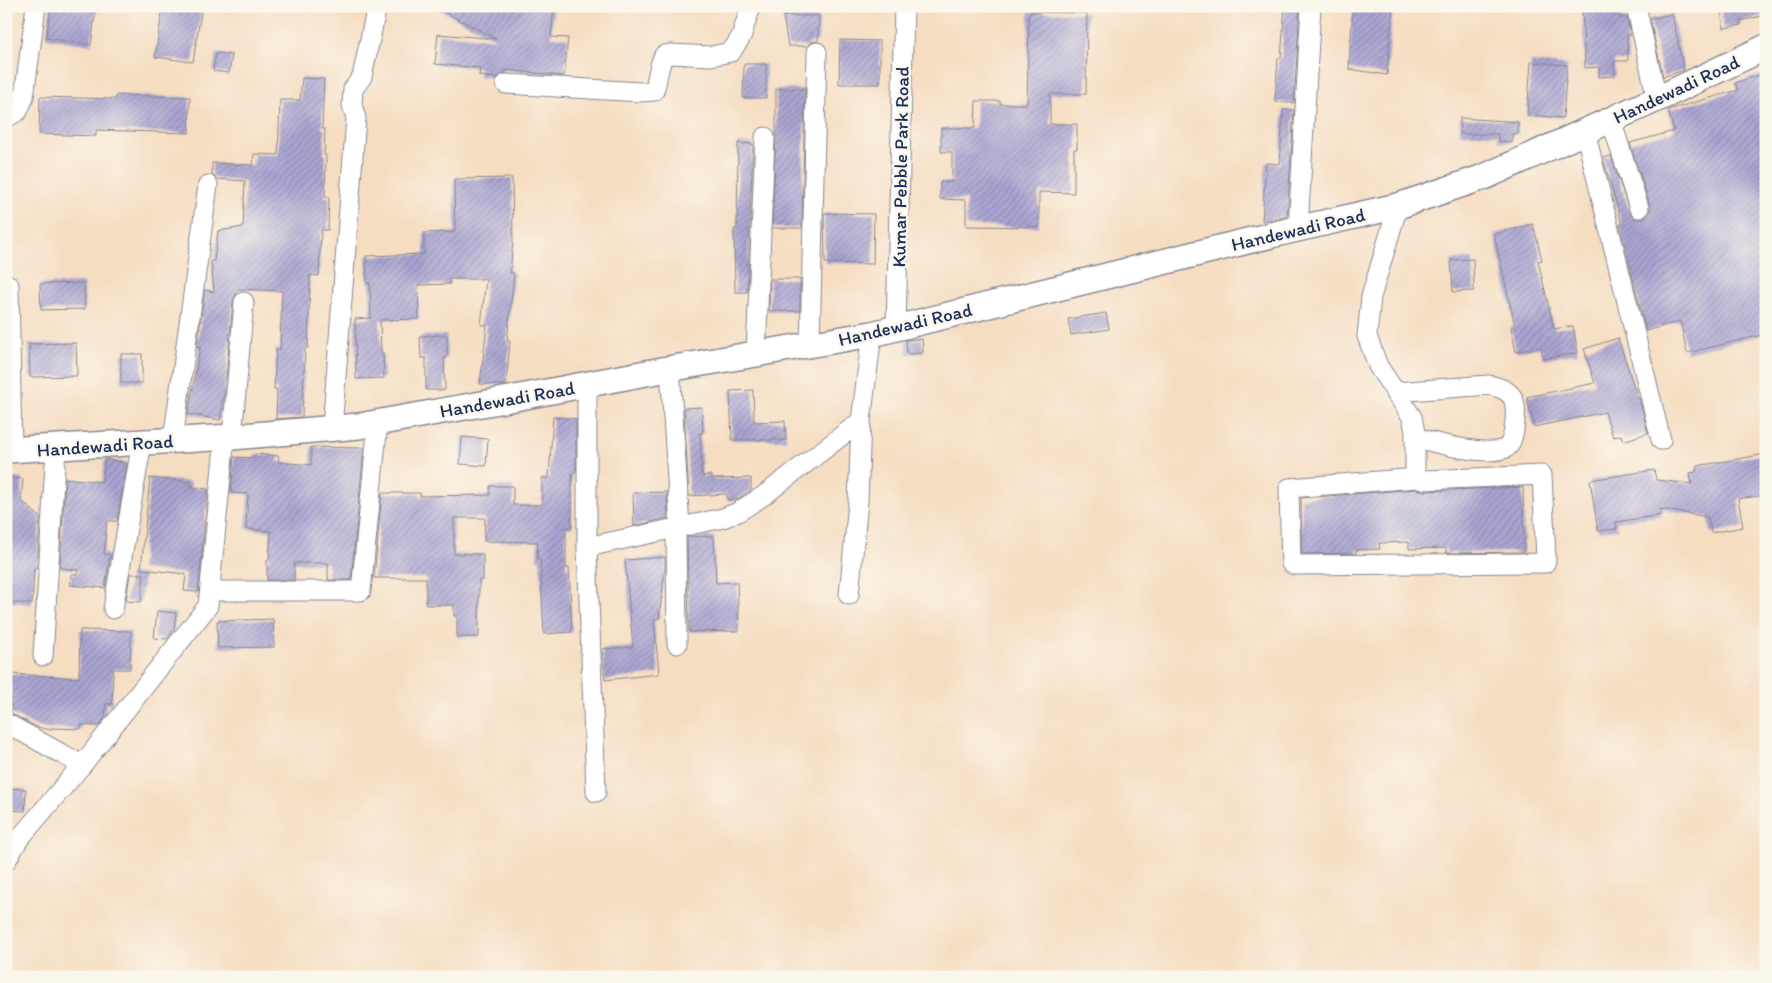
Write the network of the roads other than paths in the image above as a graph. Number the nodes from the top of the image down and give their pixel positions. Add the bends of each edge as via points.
1 (36, 6) edge
2 (377, 6) edge
3 (751, 6) edge
4 (904, 6) edge
5 (1311, 6) edge
6 (1636, 6) edge
7 (1766, 47) edge
8 (817, 52) dead end
9 (506, 84) dead end
10 (1657, 99) junction
11 (6, 118) edge
12 (1611, 120) junction
13 (1585, 131) junction
14 (765, 137) dead end
15 (208, 185) dead end
16 (1398, 206) junction
17 (1640, 208) dead end
18 (1298, 229) junction
19 (9, 285) dead end
20 (244, 302) dead end
21 (896, 328) junction
22 (872, 334) junction
23 (810, 345) junction
24 (756, 354) junction
25 (670, 368) junction
26 (587, 384) junction
27 (1395, 392) junction
28 (861, 421) junction
29 (378, 422) junction
30 (332, 429) junction
31 (229, 437) junction
32 (1415, 437) junction
33 (174, 440) junction
34 (1662, 440) dead end
35 (142, 442) junction
36 (56, 448) junction
37 (9, 450) edge
38 (1417, 478) junction
39 (678, 528) junction
40 (587, 547) junction
41 (210, 591) junction
42 (849, 595) dead end
43 (112, 608) dead end
44 (677, 644) dead end
45 (43, 656) dead end
46 (6, 723) edge
47 (82, 765) junction
48 (596, 792) dead end
49 (13, 840) edge
50 (6, 861) edge

1 - 11 street via 24,97 18,111
2 - 30 street via 362,77 353,89 352,105 356,118
3 - 9 street via 741,37 731,52 711,56 664,56 654,91
4 - 21 street, Kumar Pebble Park Road
5 - 18 street
6 - 10 street
7 - 10 main road, Handewadi Road
8 - 23 street
10 - 12 main road, Handewadi Road
12 - 13 main road, Handewadi Road
12 - 17 street
13 - 16 main road, Handewadi Road via 1484,177
13 - 34 street
14 - 24 street
15 - 33 street
16 - 18 main road, Handewadi Road
16 - 27 street via 1371,296 1367,336 1378,366
18 - 21 main road, Handewadi Road
19 - 37 street
20 - 31 street
21 - 22 main road, Handewadi Road
22 - 23 main road, Handewadi Road
22 - 28 street
23 - 24 main road, Handewadi Road
24 - 25 main road, Handewadi Road
25 - 26 main road, Handewadi Road
25 - 39 street
26 - 29 main road, Handewadi Road
26 - 40 street
27 - 32 street via 1412,417
27 - 32 street via 1489,385 1500,387 1514,401 1514,436 1511,445 1504,449 1492,451 1442,445
28 - 39 street via 738,512
28 - 42 street via 858,502
29 - 30 main road, Handewadi Road
29 - 41 street via 361,591
30 - 31 main road, Handewadi Road
31 - 33 main road, Handewadi Road
31 - 41 street
32 - 38 street
33 - 35 main road, Handewadi Road
35 - 36 main road, Handewadi Road
35 - 43 street
36 - 37 main road, Handewadi Road
36 - 45 street
38 - 38 street via 1289,488 1290,560 1294,565 1545,563 1542,475
39 - 40 street
39 - 44 street
40 - 48 street
41 - 47 street via 208,606
46 - 47 street
47 - 49 street
49 - 50 street

